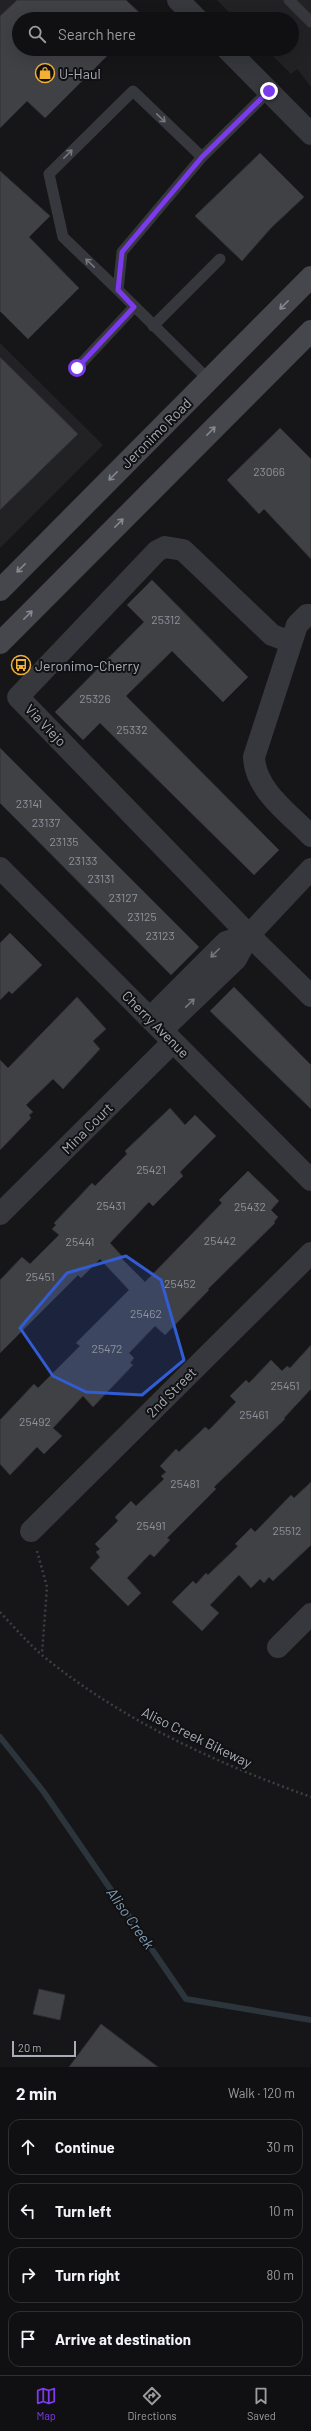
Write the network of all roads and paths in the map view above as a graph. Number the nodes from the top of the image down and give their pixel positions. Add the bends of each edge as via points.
1 (178, 0) edge
2 (289, 0) edge
3 (190, 12) edge
4 (311, 22) edge
5 (234, 56) edge
6 (269, 91) junction
7 (311, 134) edge
8 (202, 157) junction
9 (220, 258) dead end
10 (311, 277) edge
11 (118, 290) junction
12 (134, 307) junction
13 (153, 326) junction
14 (311, 331) edge
15 (77, 368) dead end
16 (209, 380) junction
17 (0, 590) edge
18 (311, 615) edge
19 (292, 642) junction
20 (0, 643) edge
21 (311, 836) edge
22 (0, 868) edge
23 (311, 869) edge
24 (249, 935) junction
25 (311, 996) edge
26 (162, 1030) junction
27 (311, 1180) edge
28 (0, 1214) edge
29 (311, 1253) edge
30 (31, 1531) joint
31 (0, 1612) edge
32 (311, 1614) edge
33 (278, 1647) dead end
34 (42, 1654) junction
35 (311, 1797) edge

1 - 3 street
2 - 4 lane
5 - 6 street
6 - 7 street
6 - 8 lane
8 - 11 lane via 122,252
11 -> 8 lane via 63,237 49,174 132,91
9 - 13 lane
10 -> 16 main road, Jeronimo Road
11 - 12 lane
12 - 13 lane
12 - 15 lane
13 - 16 lane
20 -> 14 main road
16 -> 17 main road, Jeronimo Road
18 - 19 street via 307,615 297,625
19 - 21 street via 254,757 254,767 262,785
19 - 24 street, Via Viejo via 272,635 183,550 165,547 156,550 18,697
22 - 26 street, Cherry Avenue
23 - 24 street
24 - 25 street, Via Viejo
24 - 26 street via 226,942
26 - 27 street, Cherry Avenue
26 - 28 street, Mina Court
29 - 30 street, 2nd Street
30 - 34 path via 47,1587
31 - 34 path, Aliso Creek Bikeway
32 - 33 street
34 - 35 path, Aliso Creek Bikeway via 79,1683 156,1732 239,1771

